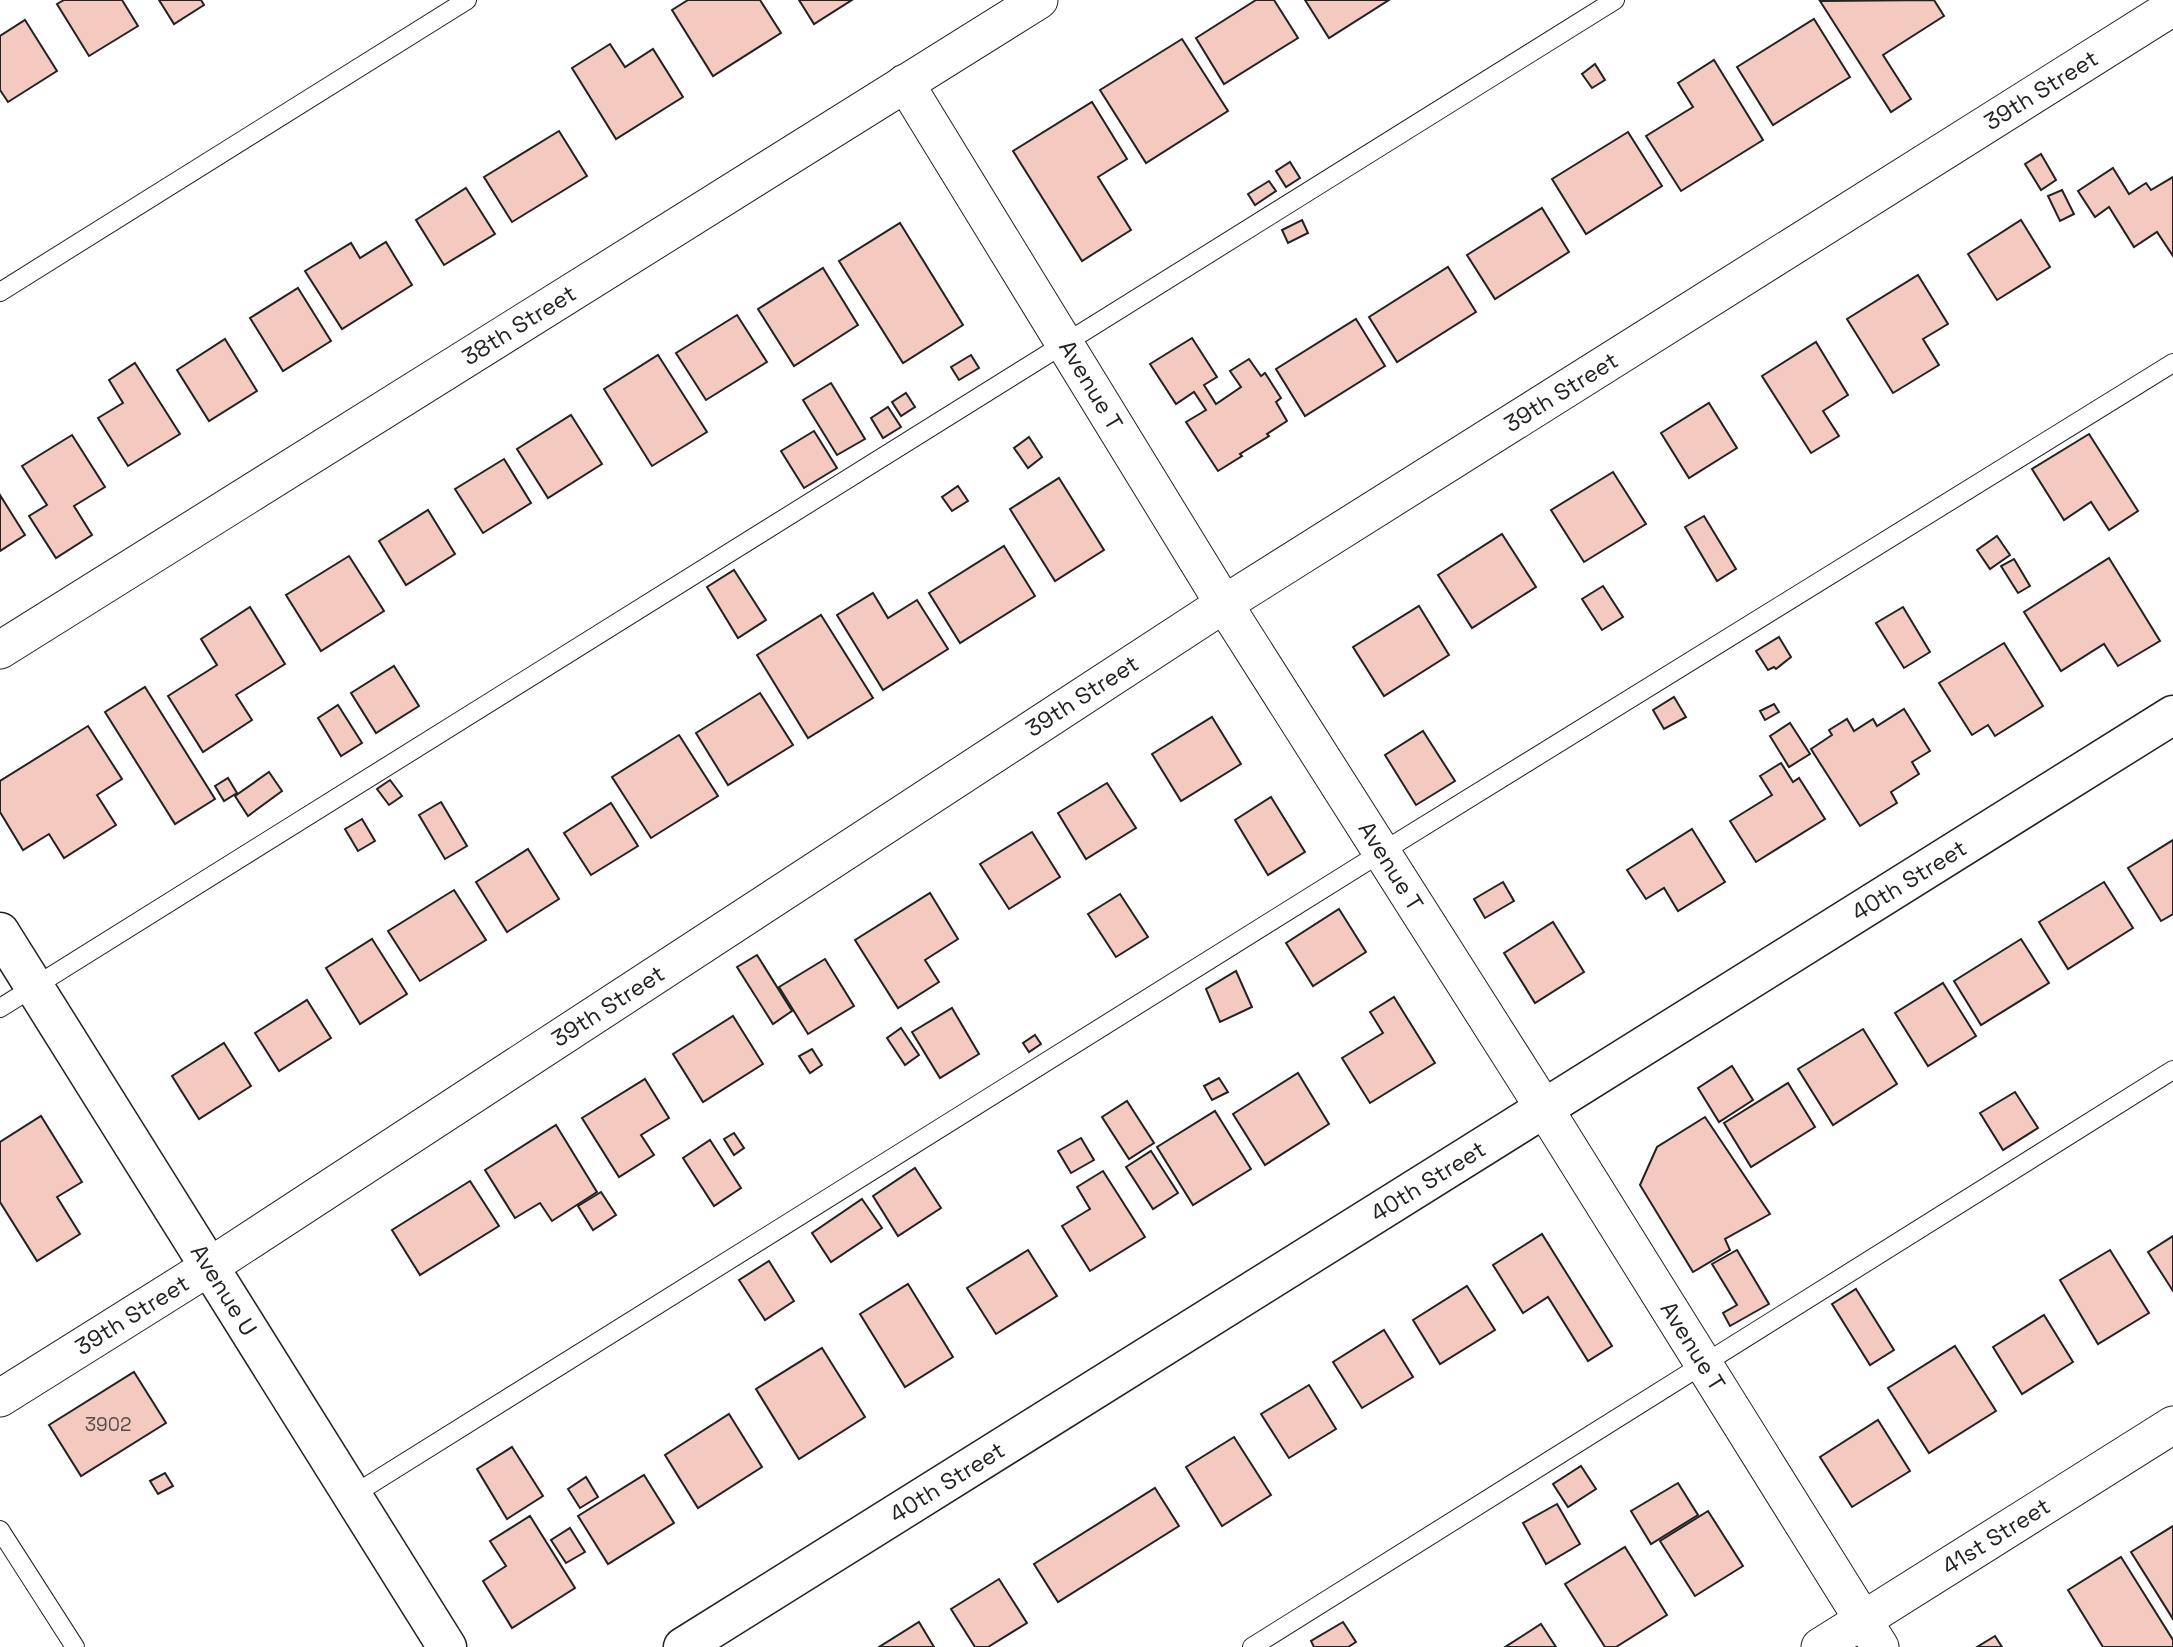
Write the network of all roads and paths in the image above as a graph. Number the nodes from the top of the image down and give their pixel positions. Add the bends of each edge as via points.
1 (467, 0) edge
2 (1039, 0) edge
3 (1615, 0) edge
4 (2173, 7) edge
5 (905, 83) junction
6 (0, 292) edge
7 (1065, 343) junction
8 (2173, 363) edge
9 (1224, 604) junction
10 (0, 650) edge
11 (2173, 715) edge
12 (1382, 852) junction
13 (0, 932) edge
14 (34, 987) junction
15 (0, 1008) edge
16 (2173, 1070) edge
17 (1544, 1108) junction
18 (209, 1267) junction
19 (1704, 1363) junction
20 (0, 1398) edge
21 (2173, 1425) edge
22 (353, 1495) junction
23 (0, 1531) edge
24 (1872, 1633) edge
25 (75, 1647) edge
26 (447, 1647) edge
27 (683, 1647) edge
28 (1252, 1647) edge
29 (1820, 1647) edge

1 - 6 lane
2 - 5 street, 38th Street
3 - 7 lane
4 - 9 street, 39th Street
5 - 7 street, Avenue T
5 - 10 street, 38th Street
7 - 9 street, Avenue T
7 - 14 lane
8 - 12 lane
9 - 12 street, Avenue T
9 - 18 street, 39th Street
11 - 17 street, 40th Street
12 - 17 street, Avenue T
12 - 22 lane
13 - 14 street, Avenue U
14 - 15 lane
14 - 18 street, Avenue U
16 - 19 lane
17 - 19 street, Avenue T
17 - 27 street, 40th Street
18 - 20 street, 39th Street
18 - 22 street, Avenue U
19 - 24 street, Avenue T
19 - 28 lane
21 - 24 street, 41st Street
22 - 26 street, Avenue U
23 - 25 lane
24 - 29 street, 41st Street

